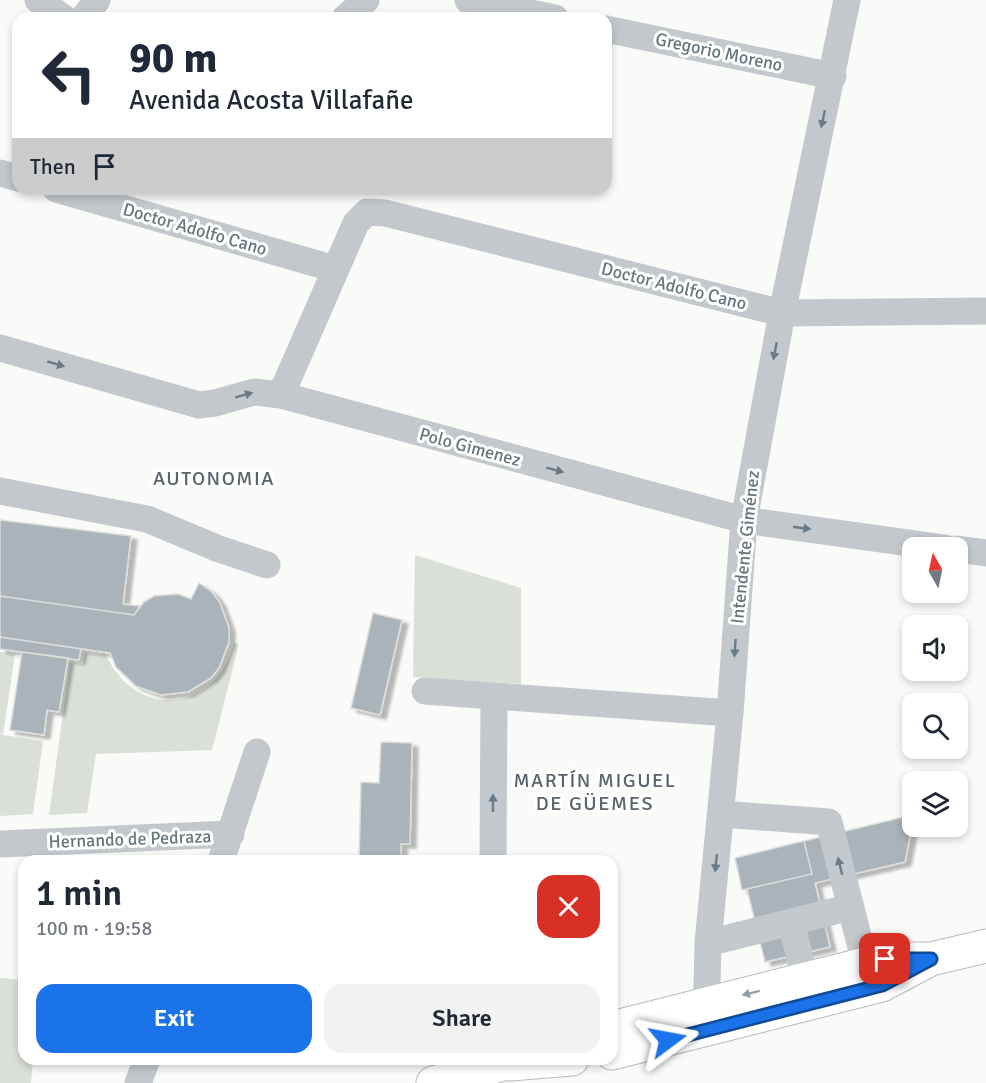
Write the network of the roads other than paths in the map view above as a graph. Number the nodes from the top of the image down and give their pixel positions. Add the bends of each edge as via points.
1 (38, 0) edge
2 (366, 0) edge
3 (468, 0) edge
4 (847, 0) edge
5 (55, 12) edge
6 (352, 12) edge
7 (526, 12) edge
8 (612, 30) edge
9 (832, 76) junction
10 (77, 195) edge
11 (335, 269) junction
12 (986, 311) edge
13 (782, 313) junction
14 (0, 348) edge
15 (281, 395) junction
16 (0, 491) edge
17 (744, 520) junction
18 (902, 542) edge
19 (968, 551) edge
20 (986, 553) edge
21 (267, 565) dead end
22 (425, 691) dead end
23 (494, 696) junction
24 (730, 713) junction
25 (257, 752) dead end
26 (721, 814) junction
27 (231, 834) junction
28 (0, 844) edge
29 (223, 855) edge
30 (493, 855) edge
31 (851, 907) junction
32 (791, 922) junction
33 (708, 943) junction
34 (986, 946) edge
35 (931, 959) junction
36 (865, 963) junction
37 (799, 994) junction
38 (706, 1017) junction
39 (618, 1027) edge
40 (618, 1051) edge
41 (145, 1065) edge
42 (516, 1066) edge
43 (138, 1083) edge
44 (433, 1083) edge

1 - 5 street
2 - 6 street
3 - 7 street
4 - 9 street, Intendente Giménez
8 - 9 street, Gregorio Moreno
9 -> 13 street, Intendente Giménez
10 - 11 street, Doctor Adolfo Cano
11 - 13 street, Doctor Adolfo Cano via 356,223 367,212 385,213
11 - 15 street
12 - 13 street, Doctor Adolfo Cano
13 -> 17 street, Intendente Giménez
14 -> 15 street, Polo Gimenez via 199,405 254,392
15 -> 17 street, Polo Gimenez
16 - 21 street via 147,519
17 -> 18 street, Polo Gimenez
17 -> 24 street, Intendente Giménez
19 - 20 street
22 - 23 street
23 - 24 street
30 -> 23 street
24 - 26 street, Intendente Giménez
25 - 27 street
31 -> 26 street via 829,822
26 -> 33 street, Intendente Giménez
27 - 28 street, Hernando de Pedraza
27 - 29 street, Hernando de Pedraza
31 - 32 street
31 - 36 street
32 - 33 street
32 - 37 street
33 - 38 street, Intendente Giménez
34 - 35 main road
35 - 36 main road
35 - 37 main road via 882,985
36 - 37 main road
37 - 38 main road
38 - 39 main road
38 - 40 main road
41 - 43 street
42 - 44 main road

